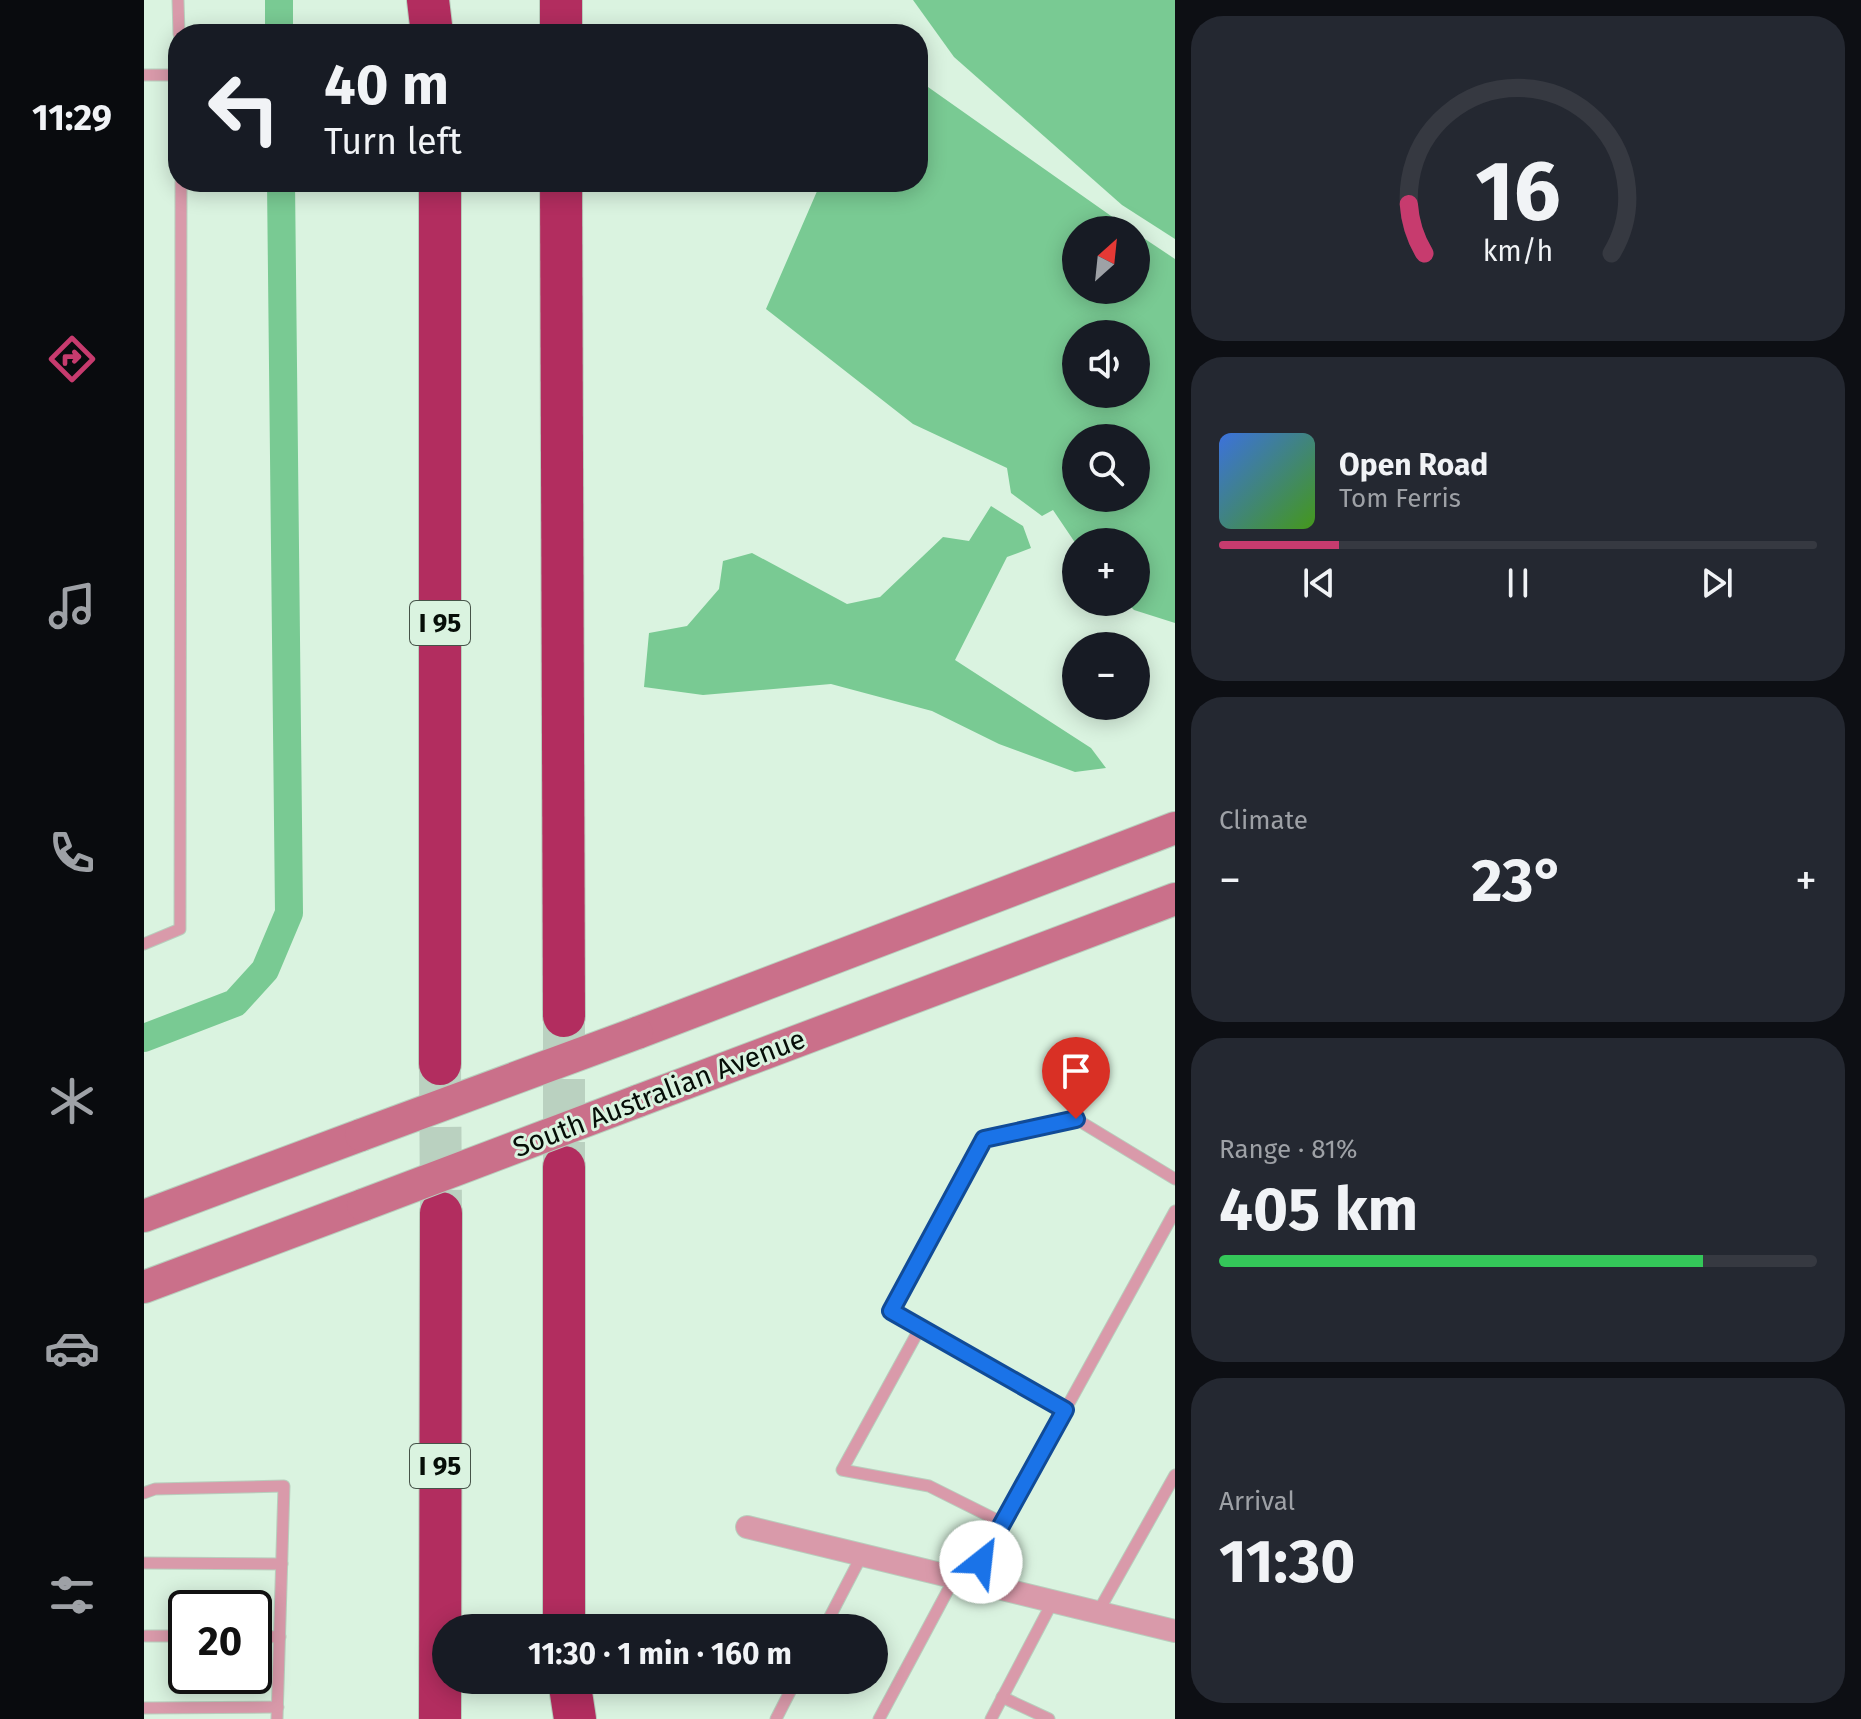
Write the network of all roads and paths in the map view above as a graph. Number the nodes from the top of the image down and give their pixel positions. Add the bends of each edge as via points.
1 (178, 0) edge
2 (428, 0) edge
3 (440, 0) edge
4 (561, 0) edge
5 (179, 24) edge
6 (431, 24) edge
7 (440, 24) edge
8 (561, 24) edge
9 (144, 75) edge
10 (168, 75) edge
11 (181, 192) edge
12 (440, 192) edge
13 (561, 192) edge
14 (1175, 828) edge
15 (1175, 899) edge
16 (144, 944) edge
17 (564, 1016) tunnel mouth
18 (440, 1064) tunnel mouth
19 (564, 1167) tunnel mouth
20 (1175, 1179) edge
21 (1175, 1211) edge
22 (441, 1213) tunnel mouth
23 (144, 1216) edge
24 (144, 1287) edge
25 (920, 1328) junction
26 (1065, 1410) junction
27 (1175, 1475) edge
28 (144, 1493) edge
29 (1003, 1523) junction
30 (747, 1527) dead end
31 (862, 1555) junction
32 (144, 1563) edge
33 (282, 1564) junction
34 (963, 1579) junction
35 (1053, 1601) junction
36 (1098, 1612) junction
37 (564, 1614) edge
38 (831, 1614) edge
39 (1175, 1631) edge
40 (146, 1636) edge
41 (168, 1636) edge
42 (272, 1637) edge
43 (280, 1637) junction
44 (565, 1694) edge
45 (569, 1694) edge
46 (789, 1694) edge
47 (1002, 1697) junction
48 (145, 1708) edge
49 (277, 1713) edge
50 (440, 1719) edge
51 (564, 1719) edge
52 (575, 1719) edge
53 (776, 1719) edge
54 (879, 1719) edge
55 (991, 1719) edge
56 (1049, 1719) edge

1 - 5 lane
2 - 6 highway
3 - 7 highway
4 - 8 highway
9 - 10 lane
11 - 16 lane via 180,929
12 - 18 highway, I 95
13 - 17 highway
14 - 23 main road, bridge
15 - 24 main road, South Australian Avenue, bridge
19 - 37 highway
20 - 25 lane via 1076,1119 984,1139 891,1311
21 - 26 lane
22 - 50 highway, I 95
25 - 26 lane
25 - 29 lane via 842,1470 929,1486
26 - 29 lane
27 - 36 lane
28 - 33 lane via 284,1486
29 - 34 lane
30 - 31 street
31 - 34 street
31 - 38 lane
32 - 33 lane
33 - 43 lane
34 - 35 street
34 - 54 lane
35 - 36 street
35 - 47 lane
36 - 39 street
40 - 41 lane
42 - 43 lane
43 - 49 lane
44 - 51 highway
45 - 52 highway
46 - 53 lane
47 - 55 lane
47 - 56 lane
48 - 49 lane

